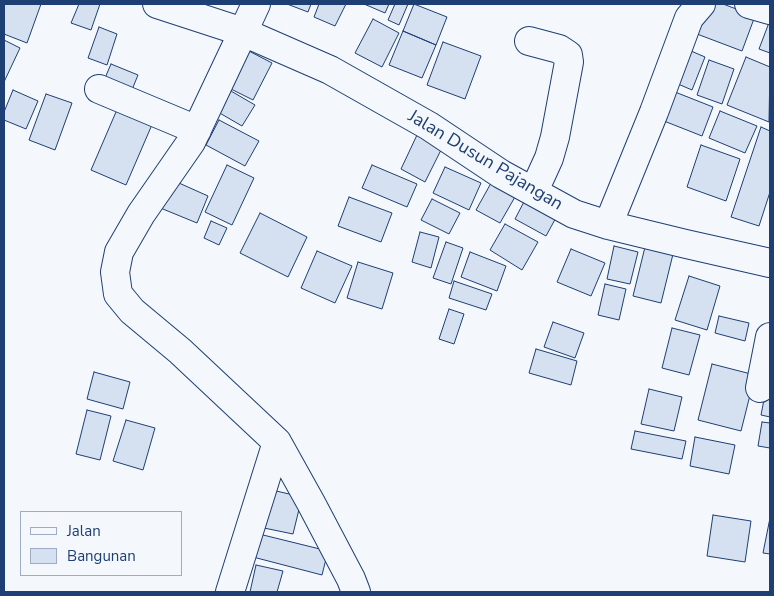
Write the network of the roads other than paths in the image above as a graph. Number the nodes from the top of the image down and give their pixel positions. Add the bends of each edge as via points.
1 (157, 4) edge
2 (256, 4) edge
3 (702, 4) edge
4 (749, 4) edge
5 (770, 10) edge
6 (243, 32) junction
7 (529, 42) dead end
8 (99, 89) dead end
9 (197, 130) junction
10 (534, 191) junction
11 (608, 225) junction
12 (770, 263) edge
13 (770, 337) edge
14 (760, 388) dead end
15 (277, 442) junction
16 (230, 592) edge
17 (356, 592) edge

1 - 6 street, Jalan Dusun Pajangan
2 - 6 street
3 - 11 street via 689,18
4 - 5 street
6 - 9 street
6 - 10 street, Jalan Dusun Pajangan via 330,70 429,126 500,174
7 - 10 street via 559,49 568,55 570,62 555,137
8 - 9 street
9 - 15 street via 119,252 115,272 118,294 132,311
10 - 11 street, Jalan Dusun Pajangan via 574,214
11 - 12 street, Jalan Dusun Pajangan
13 - 14 street
15 - 16 street
15 - 17 street

